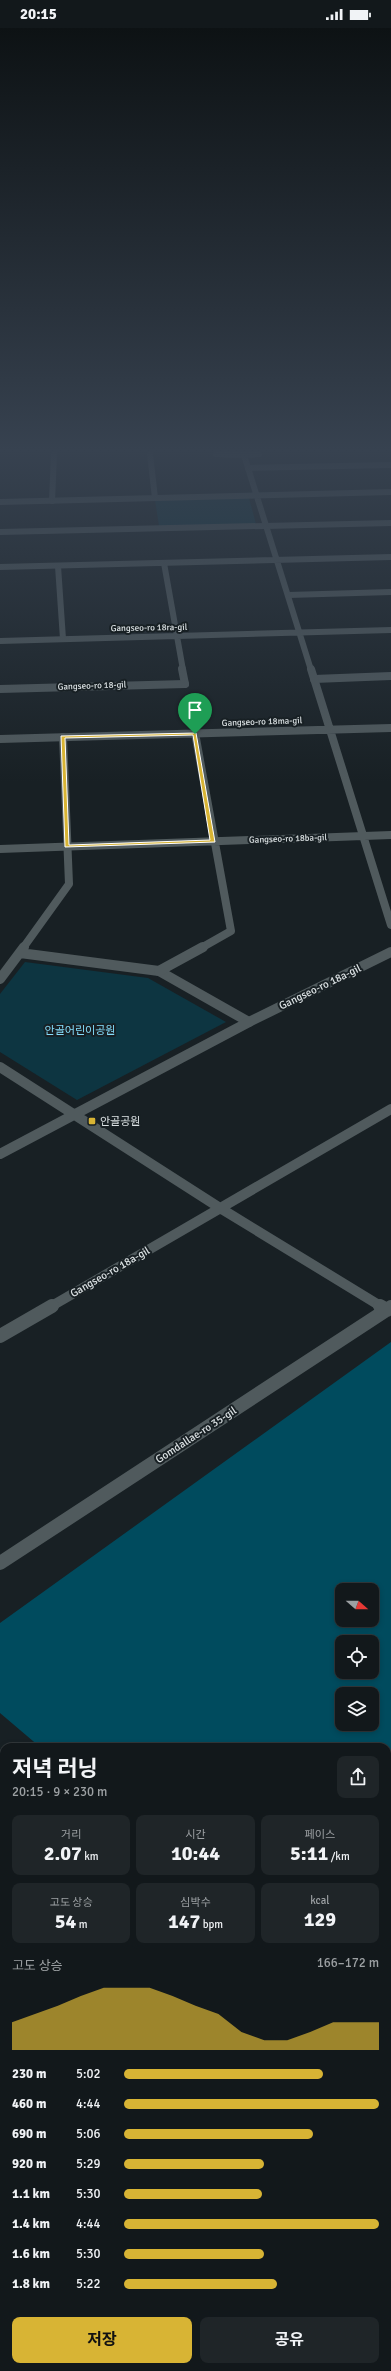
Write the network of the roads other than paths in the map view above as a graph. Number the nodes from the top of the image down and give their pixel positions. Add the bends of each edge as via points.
1 (152, 563) edge
2 (164, 563) edge
3 (278, 563) edge
4 (58, 566) junction
5 (0, 567) edge
6 (391, 592) edge
7 (288, 595) junction
8 (391, 630) edge
9 (299, 633) junction
10 (177, 636) junction
11 (63, 639) junction
12 (0, 641) edge
13 (391, 676) edge
14 (314, 679) junction
15 (0, 689) edge
16 (391, 728) edge
17 (330, 730) junction
18 (195, 734) junction
19 (63, 737) junction
20 (0, 739) edge
21 (391, 835) edge
22 (363, 836) junction
23 (213, 841) junction
24 (66, 846) junction
25 (0, 849) edge
26 (391, 925) edge
27 (391, 952) edge
28 (20, 953) junction
29 (159, 971) junction
30 (0, 979) edge
31 (249, 1022) junction
32 (0, 1067) edge
33 (391, 1109) edge
34 (74, 1115) junction
35 (0, 1154) edge
36 (220, 1208) junction
37 (389, 1309) edge
38 (0, 1336) edge
39 (0, 1563) edge

1 - 4 street
2 - 10 street
3 - 7 street
4 - 5 street
4 - 11 street
6 - 7 street
7 - 9 street
8 - 9 street, Gangseo-ro 18ra-gil
9 - 10 street, Gangseo-ro 18ra-gil
9 - 14 street
10 - 11 street, Gangseo-ro 18ra-gil
10 - 15 street, Gangseo-ro 18-gil via 185,684
11 - 12 street, Gangseo-ro 18ra-gil
13 - 14 street
14 - 17 street
16 - 17 street, Gangseo-ro 18ma-gil
17 - 18 street, Gangseo-ro 18ma-gil
17 - 22 street
18 - 19 street, Gangseo-ro 18ma-gil
18 - 23 street
19 - 20 street, Gangseo-ro 18ma-gil
19 - 24 street
21 - 22 street, Gangseo-ro 18ba-gil
22 - 23 street, Gangseo-ro 18ba-gil
22 - 26 street
23 - 24 street, Gangseo-ro 18ba-gil
23 - 29 street via 231,931
24 - 25 street, Gangseo-ro 18ba-gil
24 - 28 street via 69,884
27 - 31 street, Gangseo-ro 18a-gil
28 - 29 street
28 - 30 street
29 - 31 street
31 - 34 street, Gangseo-ro 18a-gil
32 - 34 street
33 - 36 street, Gangseo-ro 18a-gil
34 - 35 street
34 - 36 street
36 - 37 street
36 - 38 street, Gangseo-ro 18a-gil
37 - 39 street, Gomdallae-ro 35-gil

